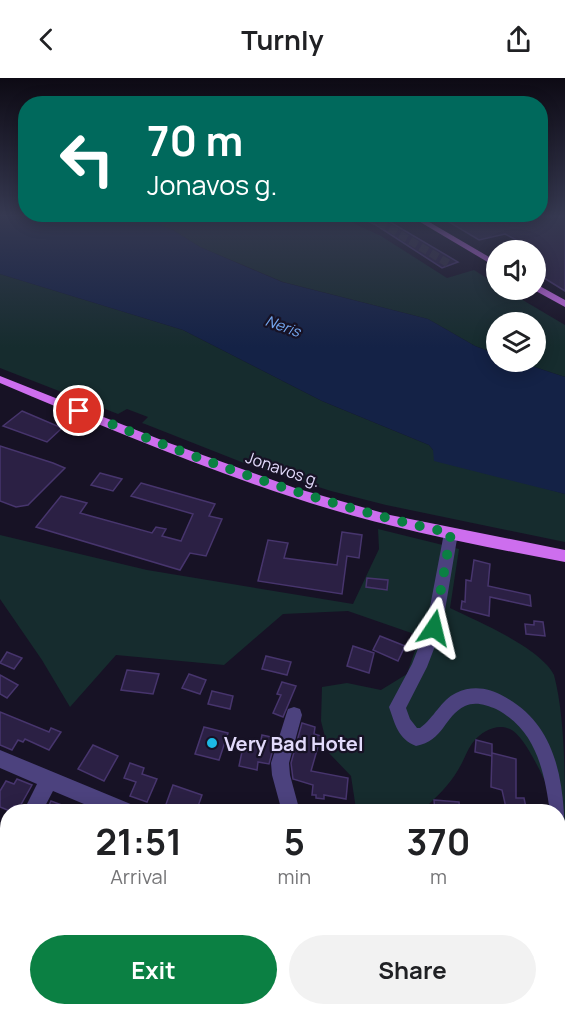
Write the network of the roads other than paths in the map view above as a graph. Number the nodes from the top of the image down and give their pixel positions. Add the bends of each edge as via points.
1 (546, 293) edge
2 (565, 304) edge
3 (0, 379) edge
4 (451, 533) junction
5 (565, 556) edge
6 (294, 715) dead end
7 (0, 759) edge
8 (49, 780) junction
9 (36, 804) edge
10 (107, 804) edge
11 (291, 804) edge
12 (557, 804) edge

1 - 2 main road
3 - 4 main road, Jonavos g. via 269,484 334,505
4 - 5 main road, Jonavos g.
4 - 12 street via 434,628 398,707 405,728 411,735 426,734 455,702 468,696 481,695 501,702 537,732 551,764
6 - 11 street via 280,772
7 - 8 street
8 - 9 street
8 - 10 street

